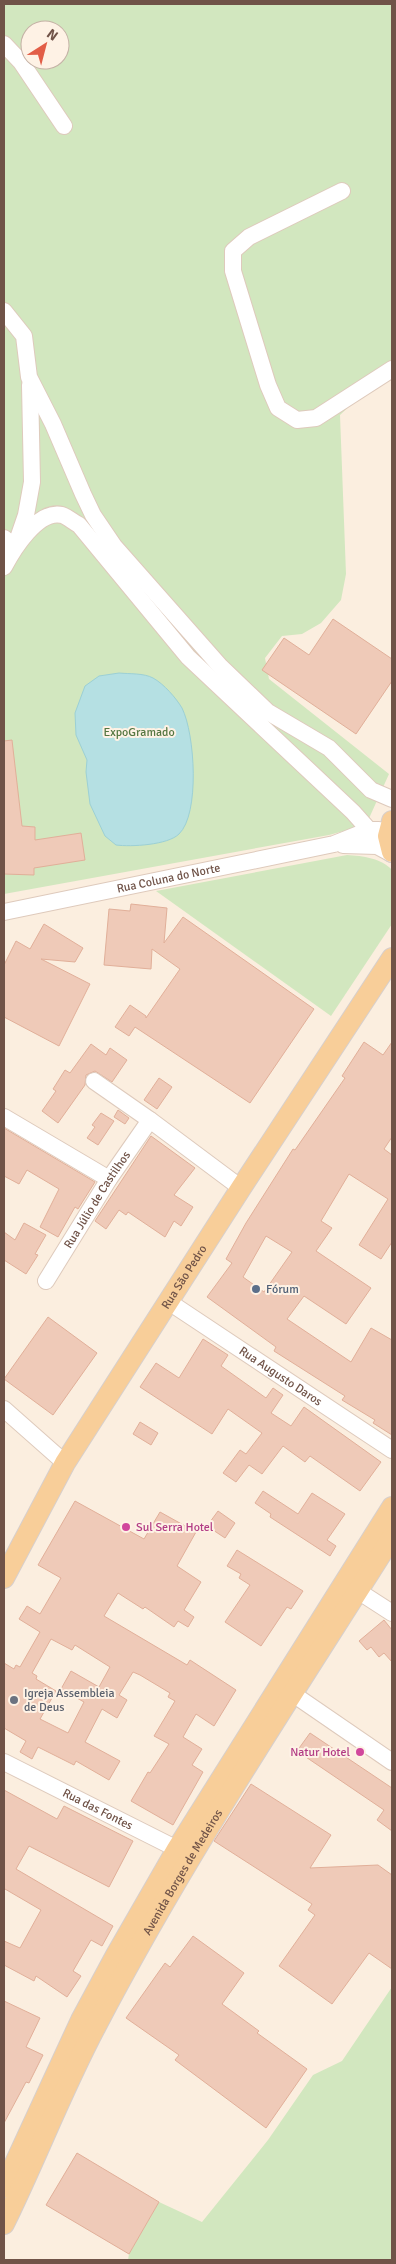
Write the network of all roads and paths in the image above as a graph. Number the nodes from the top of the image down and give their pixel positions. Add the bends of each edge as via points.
1 (4, 44) edge
2 (64, 126) dead end
3 (342, 191) dead end
4 (4, 311) edge
5 (388, 374) edge
6 (29, 378) junction
7 (9, 543) edge
8 (4, 567) edge
9 (167, 607) junction
10 (153, 617) junction
11 (392, 799) edge
12 (368, 830) junction
13 (391, 838) edge
14 (334, 844) junction
15 (4, 912) edge
16 (392, 951) edge
17 (392, 958) edge
18 (375, 982) junction
19 (94, 1081) dead end
20 (4, 1116) edge
21 (150, 1120) junction
22 (108, 1179) junction
23 (241, 1188) junction
24 (46, 1281) dead end
25 (170, 1302) junction
26 (4, 1410) edge
27 (392, 1450) edge
28 (65, 1463) junction
29 (392, 1507) edge
30 (392, 1537) edge
31 (4, 1578) edge
32 (358, 1591) junction
33 (392, 1613) edge
34 (312, 1648) junction
35 (285, 1698) junction
36 (4, 1762) edge
37 (392, 1762) edge
38 (185, 1853) junction
39 (88, 2024) junction
40 (4, 2187) edge
41 (4, 2224) edge

1 - 2 street via 21,62
3 - 5 street via 248,237 233,251 233,271 278,408 297,420 316,418
4 - 6 street via 24,336
6 - 7 street via 32,482 26,515
6 - 9 street via 93,515 114,546
7 - 8 street
7 - 10 street via 48,516 60,515 70,519 79,525
9 - 10 street
9 - 11 street via 220,666 268,712 329,748 371,790
10 - 12 street via 221,689 353,812
12 - 13 street
12 - 14 street, Rua Coluna do Norte
13 - 14 street, Rua Coluna do Norte via 377,846
14 - 15 street, Rua Coluna do Norte
16 - 18 main road, Rua São Pedro
17 - 18 main road, Rua São Pedro
18 - 23 main road, Rua São Pedro
19 - 21 street
20 - 22 street
21 - 22 street, Rua Júlio de Castilhos
21 - 23 street
22 - 24 street, Rua Júlio de Castilhos
23 - 25 main road, Rua São Pedro
25 - 27 street, Rua Augusto Daros
25 - 28 main road, Rua São Pedro
26 - 28 street
28 - 31 main road, Rua São Pedro
29 - 34 main road, Avenida Borges de Medeiros
30 - 32 main road, Avenida Borges de Medeiros
32 - 33 street
32 - 34 main road, Avenida Borges de Medeiros
34 - 35 main road, Avenida Borges de Medeiros
35 - 37 street
35 - 38 main road, Avenida Borges de Medeiros
36 - 38 street, Rua das Fontes
38 - 39 main road, Avenida Borges de Medeiros
39 - 40 main road, Avenida Borges de Medeiros
39 - 41 main road, Avenida Borges de Medeiros

